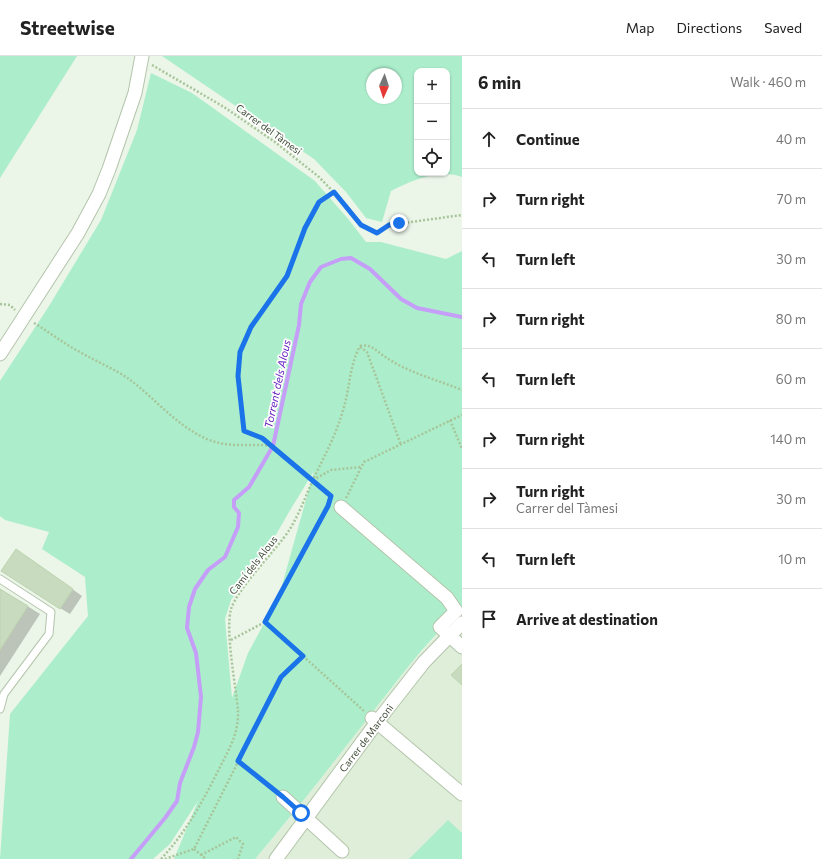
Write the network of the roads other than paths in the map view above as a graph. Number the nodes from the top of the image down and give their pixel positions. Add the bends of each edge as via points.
1 (147, 60) edge
2 (0, 354) edge
3 (341, 507) road end
4 (0, 578) edge
5 (462, 623) edge
6 (449, 635) junction
7 (462, 647) edge
8 (2, 695) edge
9 (0, 709) edge
10 (374, 720) junction
11 (462, 794) edge
12 (283, 797) road end
13 (306, 818) junction
14 (342, 851) dead end
15 (276, 859) edge

1 - 2 street via 99,194 78,234
3 - 6 street via 447,598 456,611 440,627
4 - 8 lane via 51,612 49,634
5 - 6 street, Carrer de Marconi
6 - 7 street
6 - 10 street, Carrer de Marconi
8 - 9 lane
10 - 11 street
10 - 13 street, Carrer de Marconi
12 - 13 street
13 - 14 street
13 - 15 street, Carrer de Marconi

